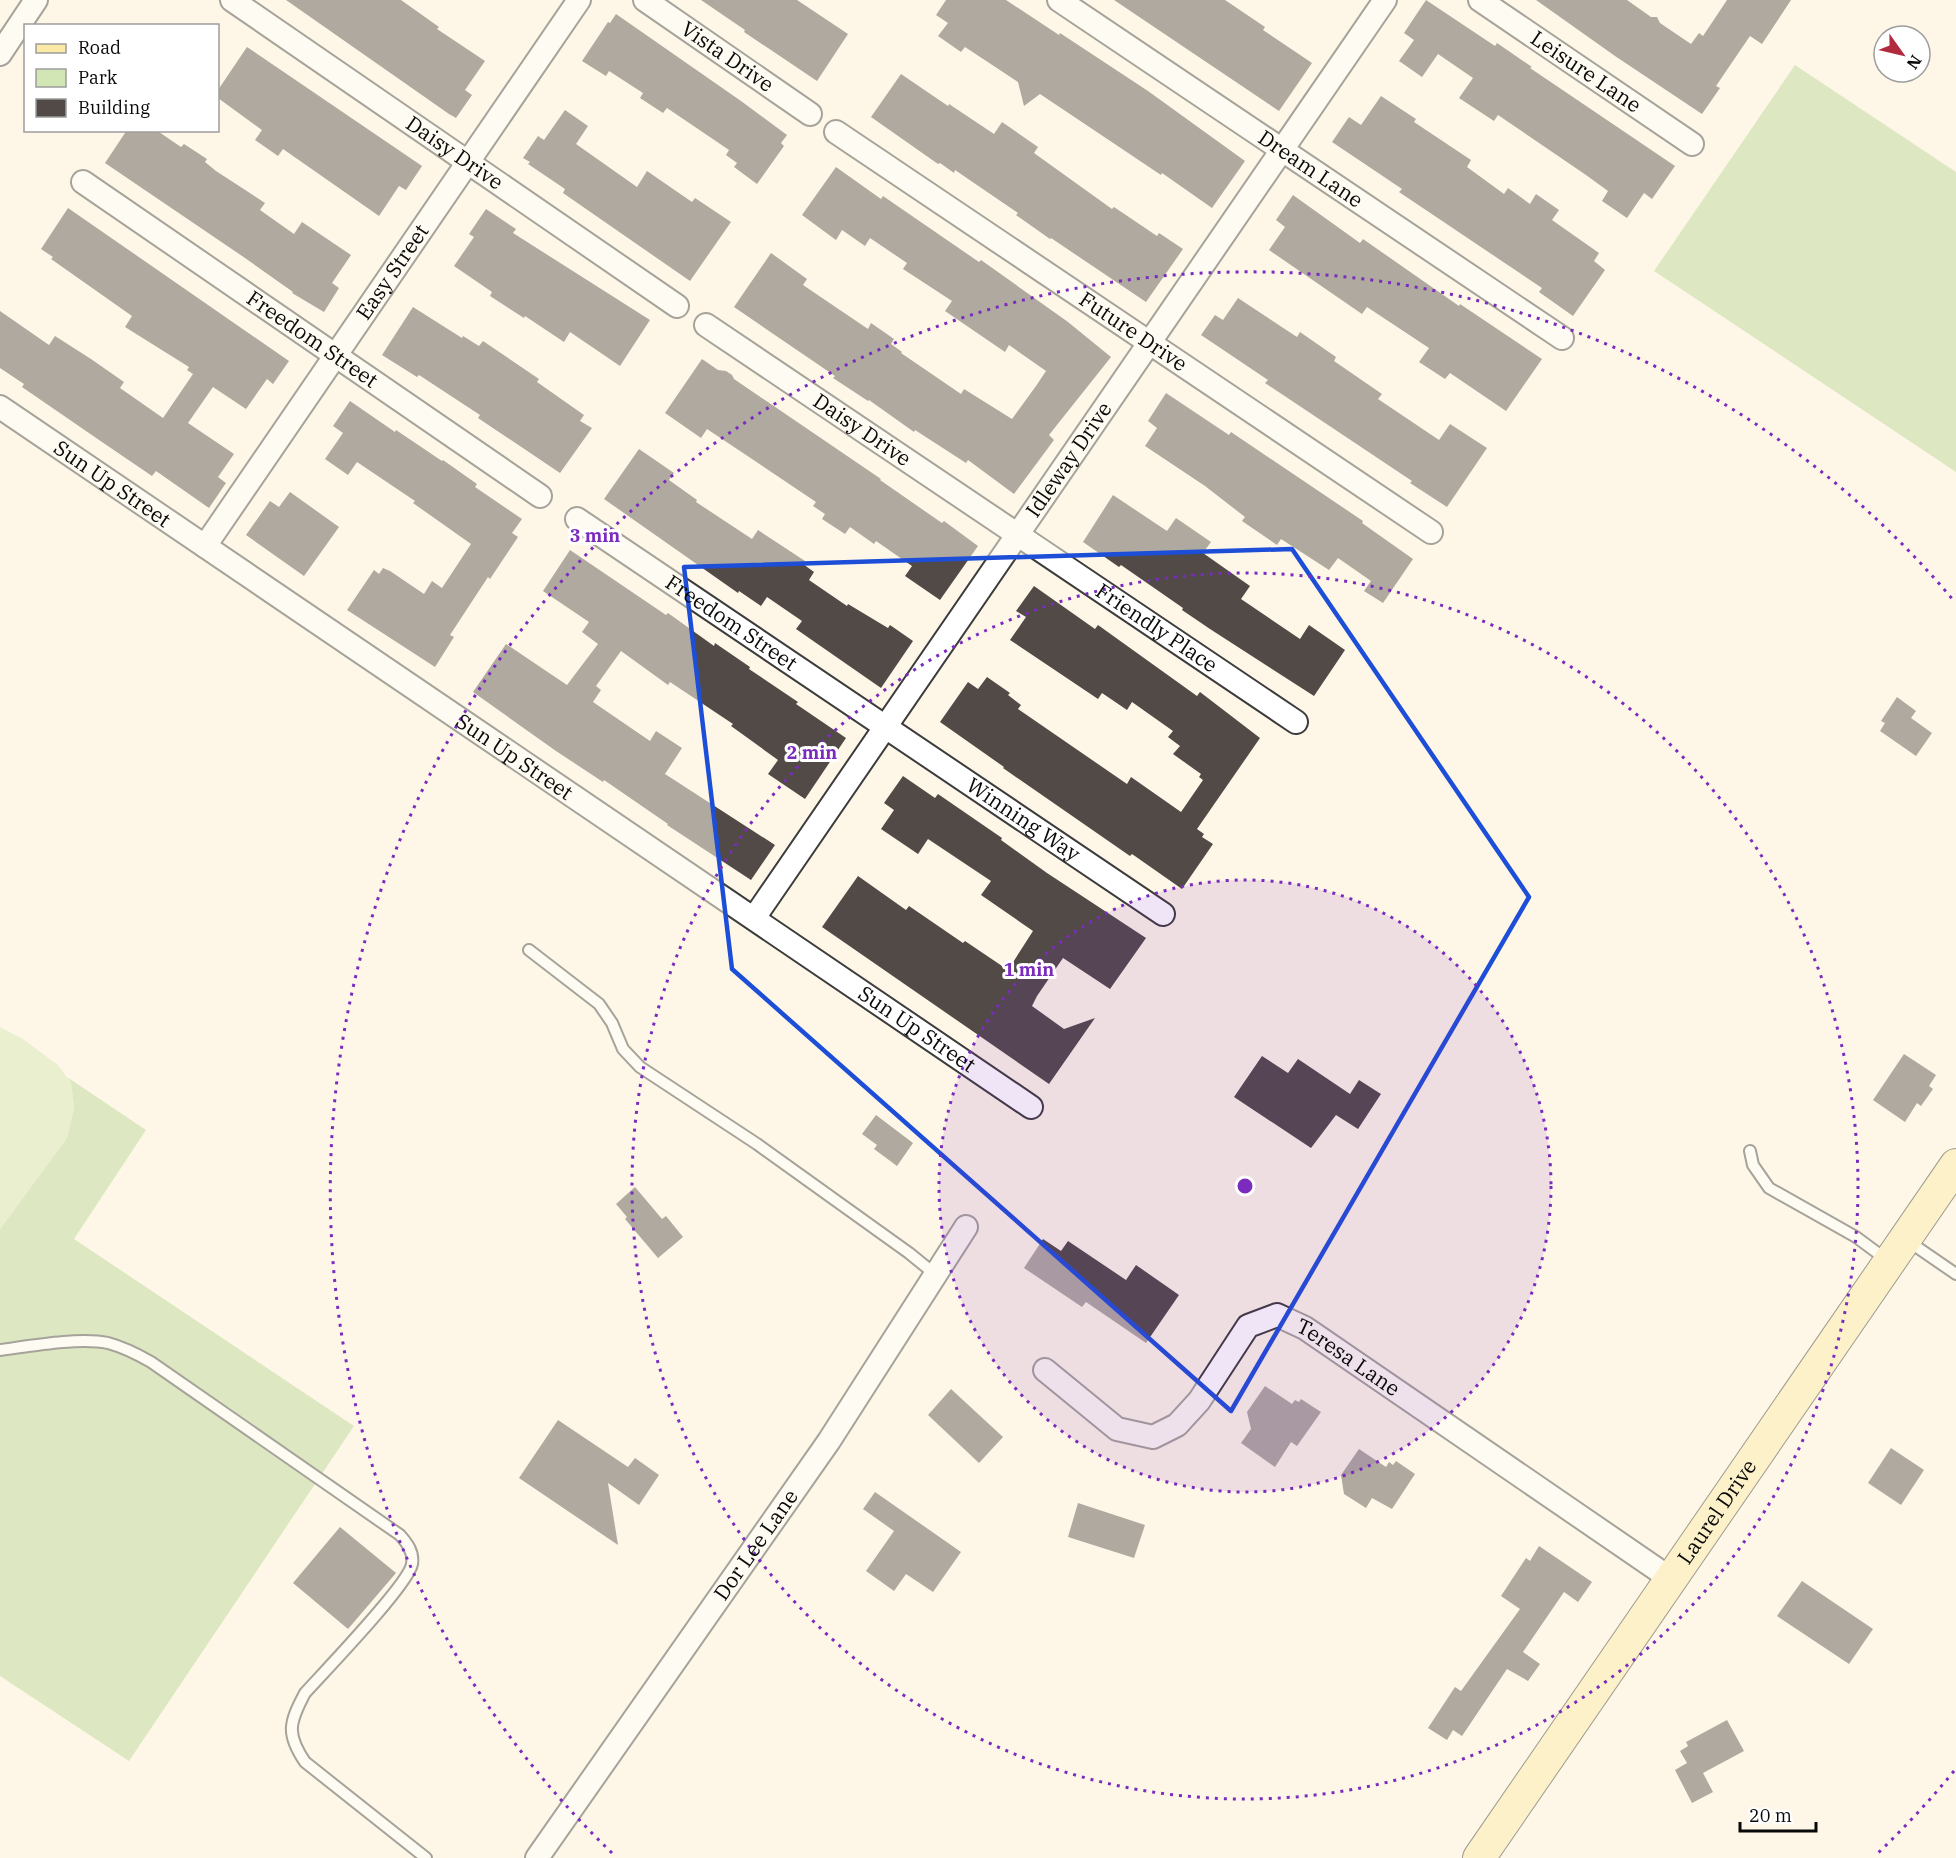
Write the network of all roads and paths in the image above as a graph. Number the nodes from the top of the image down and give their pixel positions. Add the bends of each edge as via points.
1 (36, 0) edge
2 (232, 0) edge
3 (579, 0) edge
4 (645, 0) edge
5 (1059, 0) edge
6 (1385, 0) edge
7 (1480, 0) edge
8 (0, 54) edge
9 (810, 114) dead end
10 (836, 132) dead end
11 (1692, 144) dead end
12 (1282, 150) junction
13 (468, 162) junction
14 (83, 183) dead end
15 (676, 306) dead end
16 (706, 325) dead end
17 (1562, 338) dead end
18 (1149, 342) junction
19 (335, 356) junction
20 (0, 407) edge
21 (540, 496) dead end
22 (577, 519) dead end
23 (1431, 532) dead end
24 (1017, 535) junction
25 (205, 546) junction
26 (1296, 722) dead end
27 (885, 727) junction
28 (1163, 914) dead end
29 (754, 918) junction
30 (528, 950) dead end
31 (1031, 1107) dead end
32 (1750, 1151) dead end
33 (1956, 1166) edge
34 (966, 1227) dead end
35 (1898, 1250) junction
36 (936, 1275) junction
37 (1956, 1275) edge
38 (0, 1350) edge
39 (1045, 1370) dead end
40 (1671, 1579) junction
41 (426, 1858) edge
42 (537, 1858) edge
43 (1479, 1858) edge

1 - 8 street
2 - 13 street, Daisy Drive
3 - 13 street, Easy Street
4 - 9 street, Vista Drive
5 - 12 street, Dream Lane
6 - 12 street, Idleway Drive
7 - 11 street, Leisure Lane
10 - 18 street, Future Drive
12 - 17 street, Dream Lane
12 - 18 street, Idleway Drive
13 - 15 street, Daisy Drive
13 - 19 street, Easy Street
14 - 19 street, Freedom Street
16 - 24 street, Daisy Drive
18 - 23 street, Future Drive
18 - 24 street, Idleway Drive
19 - 21 street, Freedom Street
19 - 25 street, Easy Street
20 - 25 street, Sun Up Street
22 - 27 street, Freedom Street
24 - 26 street, Friendly Place
24 - 27 street, Idleway Drive
25 - 29 street, Sun Up Street
27 - 28 street, Winning Way
27 - 29 street, Idleway Drive
29 - 31 street, Sun Up Street
30 - 36 lane via 599,1004 623,1049 640,1067 757,1144
32 - 35 lane via 1753,1164 1769,1188 1856,1238
33 - 35 street, Laurel Drive
34 - 36 street, Dor Lee Lane
35 - 37 lane
35 - 40 street, Laurel Drive
36 - 42 street, Dor Lee Lane via 829,1441
38 - 41 lane via 65,1342 106,1343 130,1350 400,1535 410,1547 412,1565 397,1589 305,1693 290,1733 305,1762
39 - 40 street, Teresa Lane via 1118,1429 1153,1437 1177,1425 1199,1401 1248,1326 1277,1315 1305,1328
40 - 43 street, Laurel Drive

